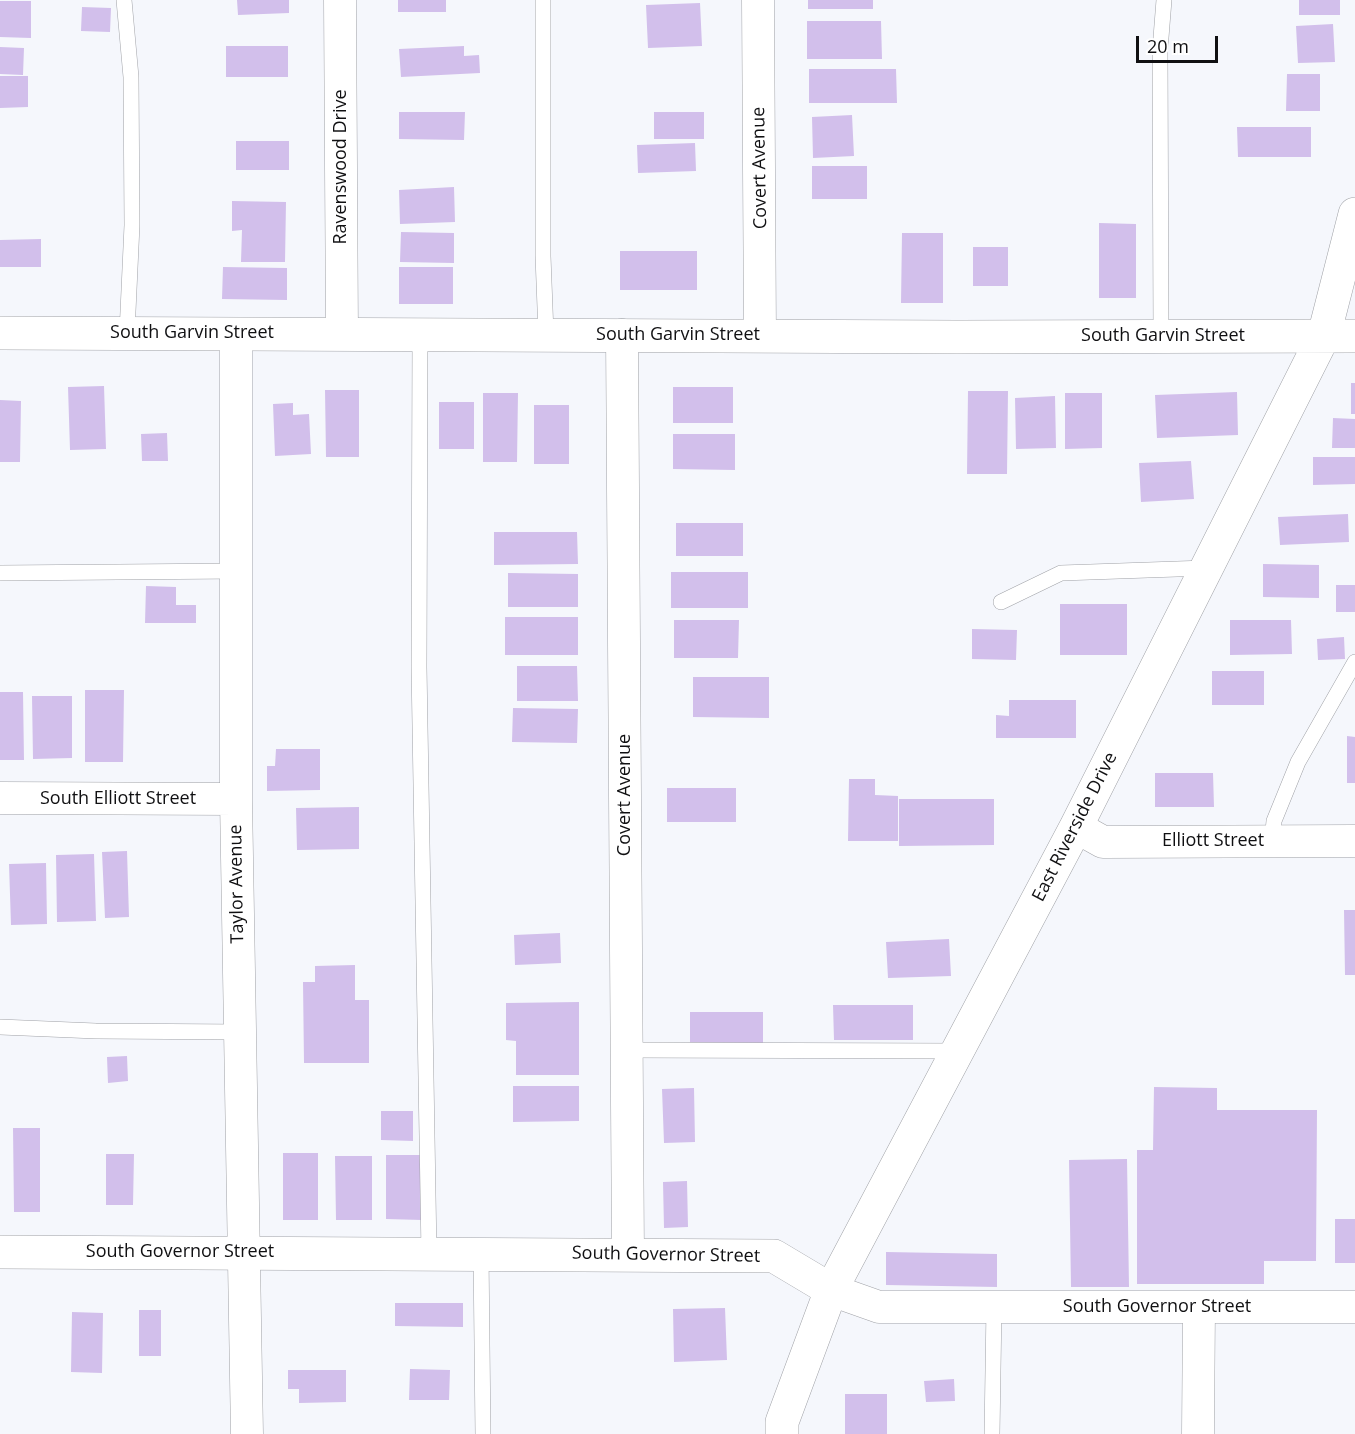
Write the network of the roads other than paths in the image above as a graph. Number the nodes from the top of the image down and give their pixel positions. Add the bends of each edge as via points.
1 (124, 0) edge
2 (340, 0) edge
3 (543, 0) edge
4 (758, 0) edge
5 (1164, 0) edge
6 (1355, 214) edge
7 (0, 333) edge
8 (128, 333) junction
9 (342, 333) junction
10 (236, 334) junction
11 (420, 334) junction
12 (546, 334) junction
13 (622, 335) junction
14 (760, 335) junction
15 (1339, 335) edge
16 (1161, 336) junction
17 (1206, 568) junction
18 (236, 571) junction
19 (0, 573) edge
20 (1001, 602) dead end
21 (1355, 662) edge
22 (0, 798) edge
23 (236, 800) junction
24 (1076, 827) junction
25 (1272, 841) junction
26 (1355, 841) edge
27 (0, 1027) edge
28 (241, 1032) junction
29 (626, 1050) junction
30 (958, 1051) junction
31 (0, 1252) edge
32 (245, 1252) junction
33 (429, 1253) junction
34 (481, 1253) junction
35 (628, 1254) junction
36 (831, 1290) junction
37 (994, 1307) junction
38 (1199, 1307) junction
39 (1355, 1307) edge
40 (247, 1434) edge
41 (483, 1434) edge
42 (782, 1434) edge
43 (992, 1434) edge
44 (1198, 1434) edge

1 - 8 lane via 131,77
2 - 9 street, Ravenswood Drive
3 - 12 lane
4 - 14 street, Covert Avenue
5 - 16 lane via 1160,50
6 - 15 street, East Riverside Drive
7 - 8 street, South Garvin Street
8 - 10 street, South Garvin Street
9 - 10 street, South Garvin Street
9 - 11 street, South Garvin Street
10 - 18 street, Taylor Avenue
11 - 12 street, South Garvin Street
11 - 33 lane via 419,667
12 - 13 street, South Garvin Street
13 - 14 street, South Garvin Street
13 - 29 street, Covert Avenue
14 - 16 street, South Garvin Street
15 - 16 street, South Garvin Street
15 - 17 street, East Riverside Drive
17 - 20 lane via 1061,573
17 - 24 street, East Riverside Drive
18 - 19 lane
18 - 23 street, Taylor Avenue
21 - 25 lane via 1298,762 1274,821
22 - 23 street, South Elliott Street
23 - 28 street, Taylor Avenue
24 - 25 street, Elliott Street via 1103,842
24 - 30 street, East Riverside Drive
25 - 26 street, Elliott Street
27 - 28 lane
28 - 32 street, Taylor Avenue
29 - 30 lane
29 - 35 street, Covert Avenue
30 - 36 street, East Riverside Drive
31 - 32 street, South Governor Street
32 - 33 street, South Governor Street
32 - 40 street, Taylor Avenue
33 - 34 street, South Governor Street
34 - 35 street, South Governor Street
34 - 41 lane
35 - 36 street, South Governor Street via 774,1256
36 - 37 street, South Governor Street via 879,1307
36 - 42 street, East Riverside Drive via 782,1422
37 - 38 street, South Governor Street
37 - 43 lane
38 - 39 street, South Governor Street
38 - 44 street

